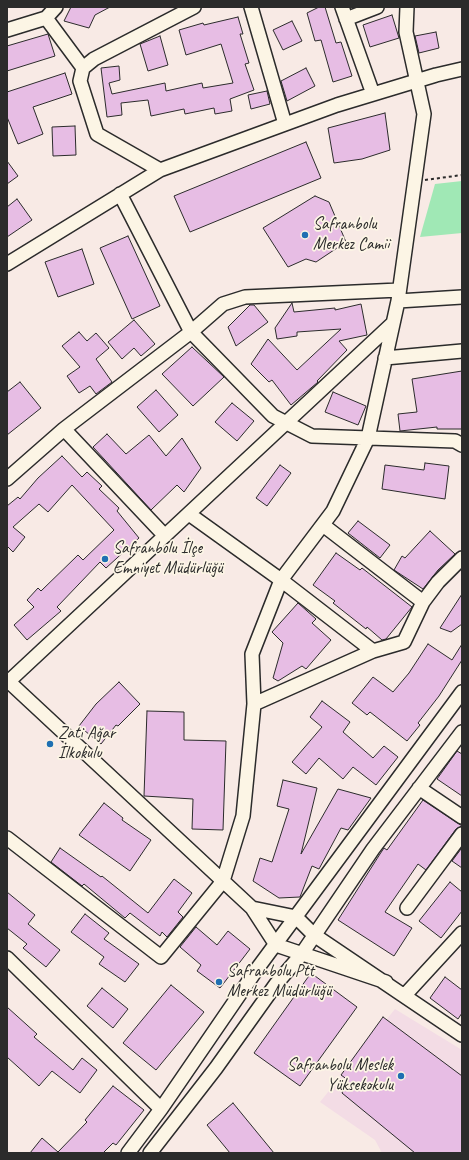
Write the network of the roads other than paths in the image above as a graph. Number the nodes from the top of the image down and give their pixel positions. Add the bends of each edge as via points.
1 (56, 7) edge
2 (194, 7) edge
3 (251, 7) edge
4 (377, 7) edge
5 (407, 7) edge
6 (344, 13) edge
7 (46, 18) junction
8 (7, 30) edge
9 (83, 68) junction
10 (462, 69) edge
11 (415, 81) junction
12 (373, 94) junction
13 (285, 124) junction
14 (160, 170) junction
15 (120, 194) junction
16 (7, 264) edge
17 (398, 295) junction
18 (462, 297) edge
19 (393, 323) junction
20 (191, 332) junction
21 (462, 351) edge
22 (385, 358) junction
23 (285, 422) junction
24 (64, 429) junction
25 (368, 438) junction
26 (462, 445) edge
27 (7, 479) edge
28 (189, 514) junction
29 (323, 525) junction
30 (165, 536) junction
31 (462, 558) edge
32 (281, 580) junction
33 (423, 602) junction
34 (373, 651) junction
35 (8, 682) edge
36 (462, 692) edge
37 (254, 704) junction
38 (462, 732) edge
39 (419, 788) junction
40 (462, 817) edge
41 (462, 834) edge
42 (7, 838) edge
43 (223, 881) junction
44 (252, 908) junction
45 (407, 908) dead end
46 (296, 918) junction
47 (462, 933) edge
48 (314, 935) junction
49 (276, 945) junction
50 (301, 955) junction
51 (7, 958) edge
52 (386, 982) junction
53 (405, 995) junction
54 (462, 1035) edge
55 (161, 1109) junction
56 (128, 1153) edge
57 (150, 1153) edge

1 - 7 street
2 - 9 street via 94,59
3 - 13 street
4 - 6 street
5 - 11 street via 406,32
6 - 12 street
7 - 8 street
7 - 9 street
9 - 14 street via 80,81 97,134
10 - 11 street
11 - 12 street
11 - 17 street via 424,114
12 - 13 street
13 - 14 street
14 - 15 street
15 - 16 street
15 - 20 street
17 - 18 street
17 - 19 street
17 - 20 street via 245,297 223,304
19 - 22 street
19 - 23 street
20 - 23 street via 273,416
20 - 24 street
21 - 22 street
22 - 25 street
23 - 25 street via 312,436
23 - 28 street
24 - 27 street
24 - 30 street
25 - 26 street via 455,441
25 - 29 street via 333,511
28 - 30 street
28 - 32 street
29 - 32 street
29 - 33 street
30 - 35 street
31 - 33 street via 438,582
32 - 34 street
32 - 37 street via 252,654
33 - 34 street via 404,642
34 - 37 street
35 - 43 street
36 - 46 street
37 - 43 street via 244,816
38 - 39 street
39 - 40 street
39 - 48 street
41 - 45 street
42 - 43 street via 161,957
43 - 44 street
44 - 46 street
44 - 49 street
46 - 48 street
46 - 49 street
47 - 53 street
48 - 50 street
48 - 52 street
49 - 50 street
49 - 55 street
50 - 52 street
50 - 57 street via 276,984 216,1068
51 - 55 street
52 - 53 street
53 - 54 street
55 - 56 street

